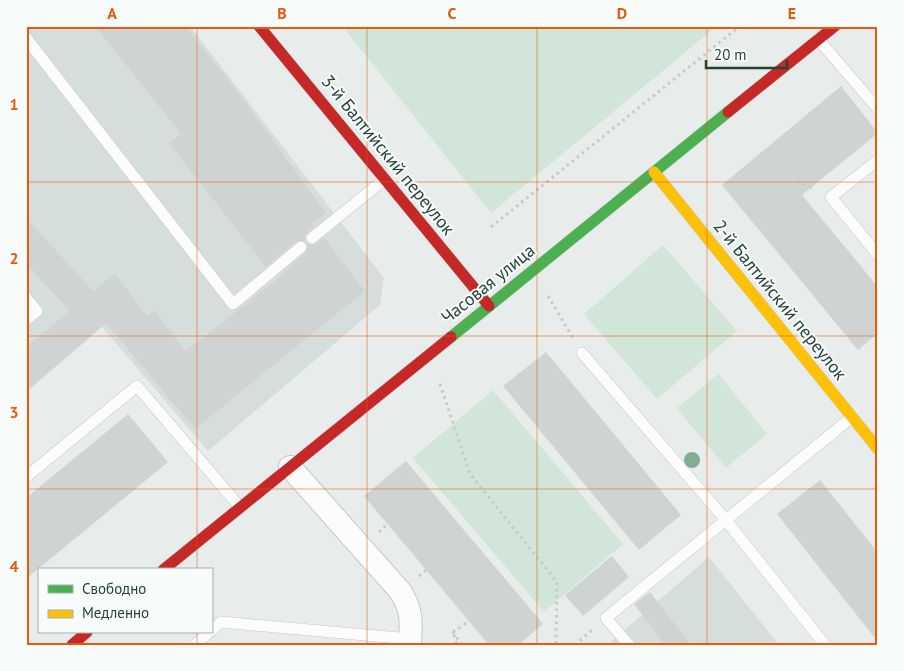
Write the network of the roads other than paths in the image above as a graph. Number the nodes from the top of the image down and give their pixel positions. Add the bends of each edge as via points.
1 (259, 26) edge
2 (834, 26) edge
3 (26, 38) edge
4 (818, 40) junction
5 (878, 109) edge
6 (878, 160) edge
7 (654, 172) junction
8 (385, 179) junction
9 (312, 238) dead end
10 (302, 247) dead end
11 (878, 255) edge
12 (26, 298) edge
13 (488, 306) junction
14 (26, 320) edge
15 (582, 353) road end
16 (852, 417) junction
17 (877, 447) edge
18 (290, 467) junction
19 (26, 477) edge
20 (240, 508) junction
21 (725, 519) junction
22 (166, 568) edge
23 (212, 629) edge
24 (85, 634) edge
25 (207, 634) edge
26 (410, 642) edge
27 (72, 645) edge
28 (195, 645) edge
29 (629, 645) edge
30 (825, 645) edge

1 - 8 street, 3-й Балтийский переулок
2 - 4 street, Часовая улица
3 - 10 lane via 232,304
4 - 5 lane
4 - 7 street, Часовая улица
6 - 11 lane via 832,197
7 - 13 street, Часовая улица
7 - 16 street, 2-й Балтийский переулок
8 - 9 lane
8 - 13 street, 3-й Балтийский переулок
12 - 14 lane via 37,311
13 - 18 street, Часовая улица
15 - 21 lane
16 - 17 street, 2-й Балтийский переулок
16 - 21 lane
18 - 20 street, Часовая улица
18 - 26 street via 400,591 411,617
19 - 20 lane via 137,386
20 - 22 street, Часовая улица
21 - 29 lane via 606,618
21 - 30 lane
23 - 26 lane via 221,622
24 - 27 street
25 - 28 lane

